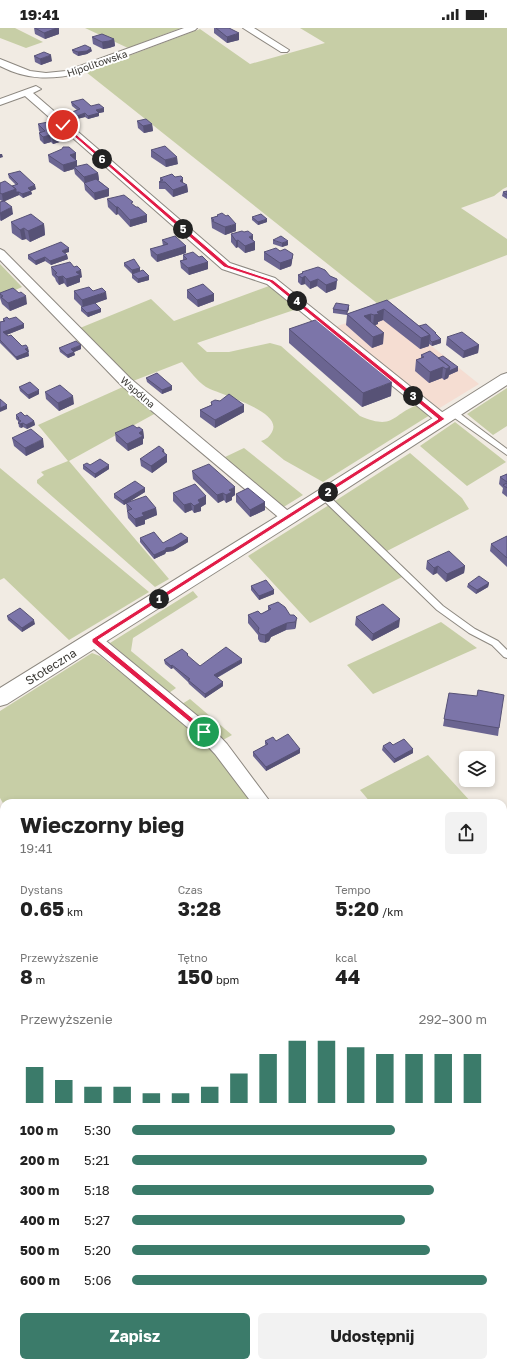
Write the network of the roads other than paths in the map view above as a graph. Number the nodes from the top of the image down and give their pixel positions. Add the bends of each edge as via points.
1 (192, 28) edge
2 (248, 28) edge
3 (284, 50) dead end
4 (0, 62) edge
5 (46, 76) junction
6 (26, 92) junction
7 (0, 102) edge
8 (0, 253) edge
9 (507, 378) edge
10 (447, 416) junction
11 (507, 453) edge
12 (323, 495) junction
13 (288, 518) junction
14 (94, 640) junction
15 (507, 655) edge
16 (0, 698) edge
17 (259, 799) edge

1 - 5 street, Hipolitowska via 77,71
2 - 3 street
4 - 5 street, Hipolitowska via 18,72
5 - 6 street via 41,87
6 - 7 street
6 - 10 street via 226,266 271,281
8 - 13 street, Wspólna via 126,382
9 - 10 street, Stołeczna
10 - 11 lane
10 - 12 street, Stołeczna
12 - 13 street, Stołeczna
12 - 15 lane via 440,608 495,643
13 - 14 street, Stołeczna
14 - 16 street, Stołeczna
14 - 17 street via 204,732 221,749

